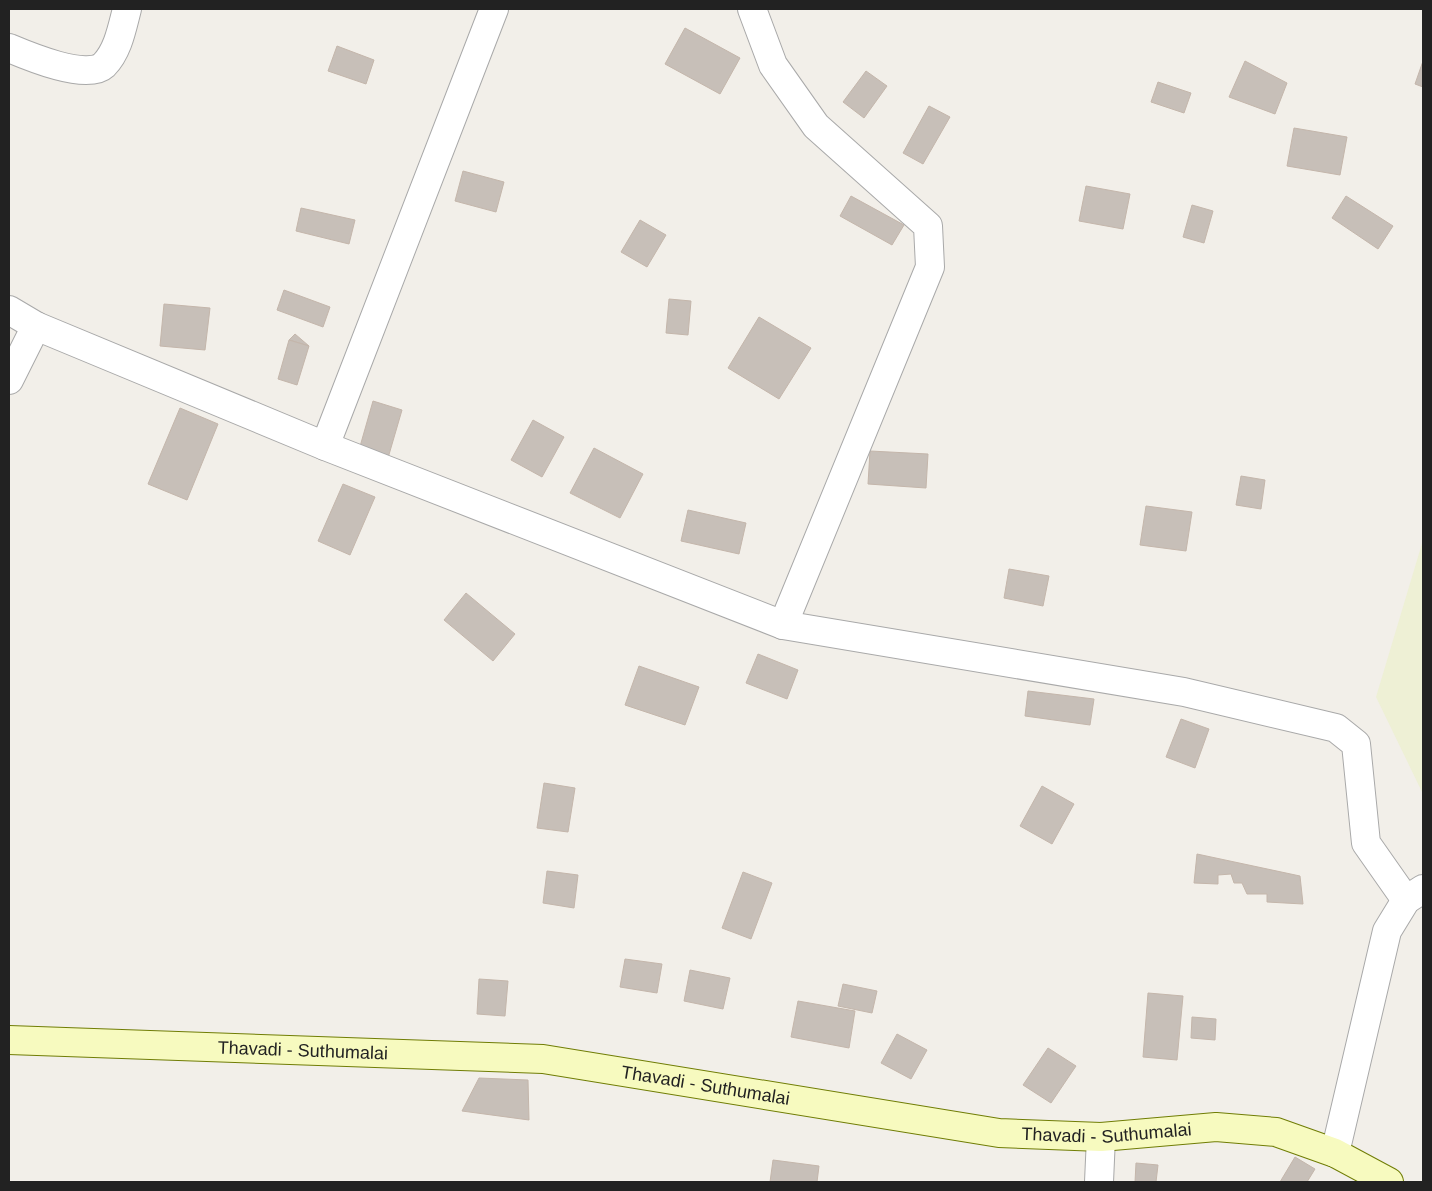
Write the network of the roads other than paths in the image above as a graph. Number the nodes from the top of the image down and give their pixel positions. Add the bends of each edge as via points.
1 (127, 9) edge
2 (494, 9) edge
3 (752, 9) edge
4 (9, 48) edge
5 (9, 310) edge
6 (36, 326) junction
7 (9, 380) edge
8 (325, 446) junction
9 (784, 625) junction
10 (1415, 895) edge
11 (9, 1040) edge
12 (1101, 1137) junction
13 (1335, 1153) junction
14 (1099, 1182) edge
15 (1389, 1182) edge

1 - 4 street via 116,47 103,65 92,71 52,64
2 - 8 street
3 - 9 street via 773,65 816,126 928,226 930,267
5 - 6 street
6 - 7 street
6 - 8 street
8 - 9 street
9 - 10 street via 1184,692 1336,728 1356,744 1366,843
10 - 13 street via 1387,931
11 - 12 main road, Thavadi - Suthumalai via 543,1059 999,1133
12 - 13 main road, Thavadi - Suthumalai via 1216,1126 1276,1132
12 - 14 street
13 - 15 main road, Thavadi - Suthumalai

